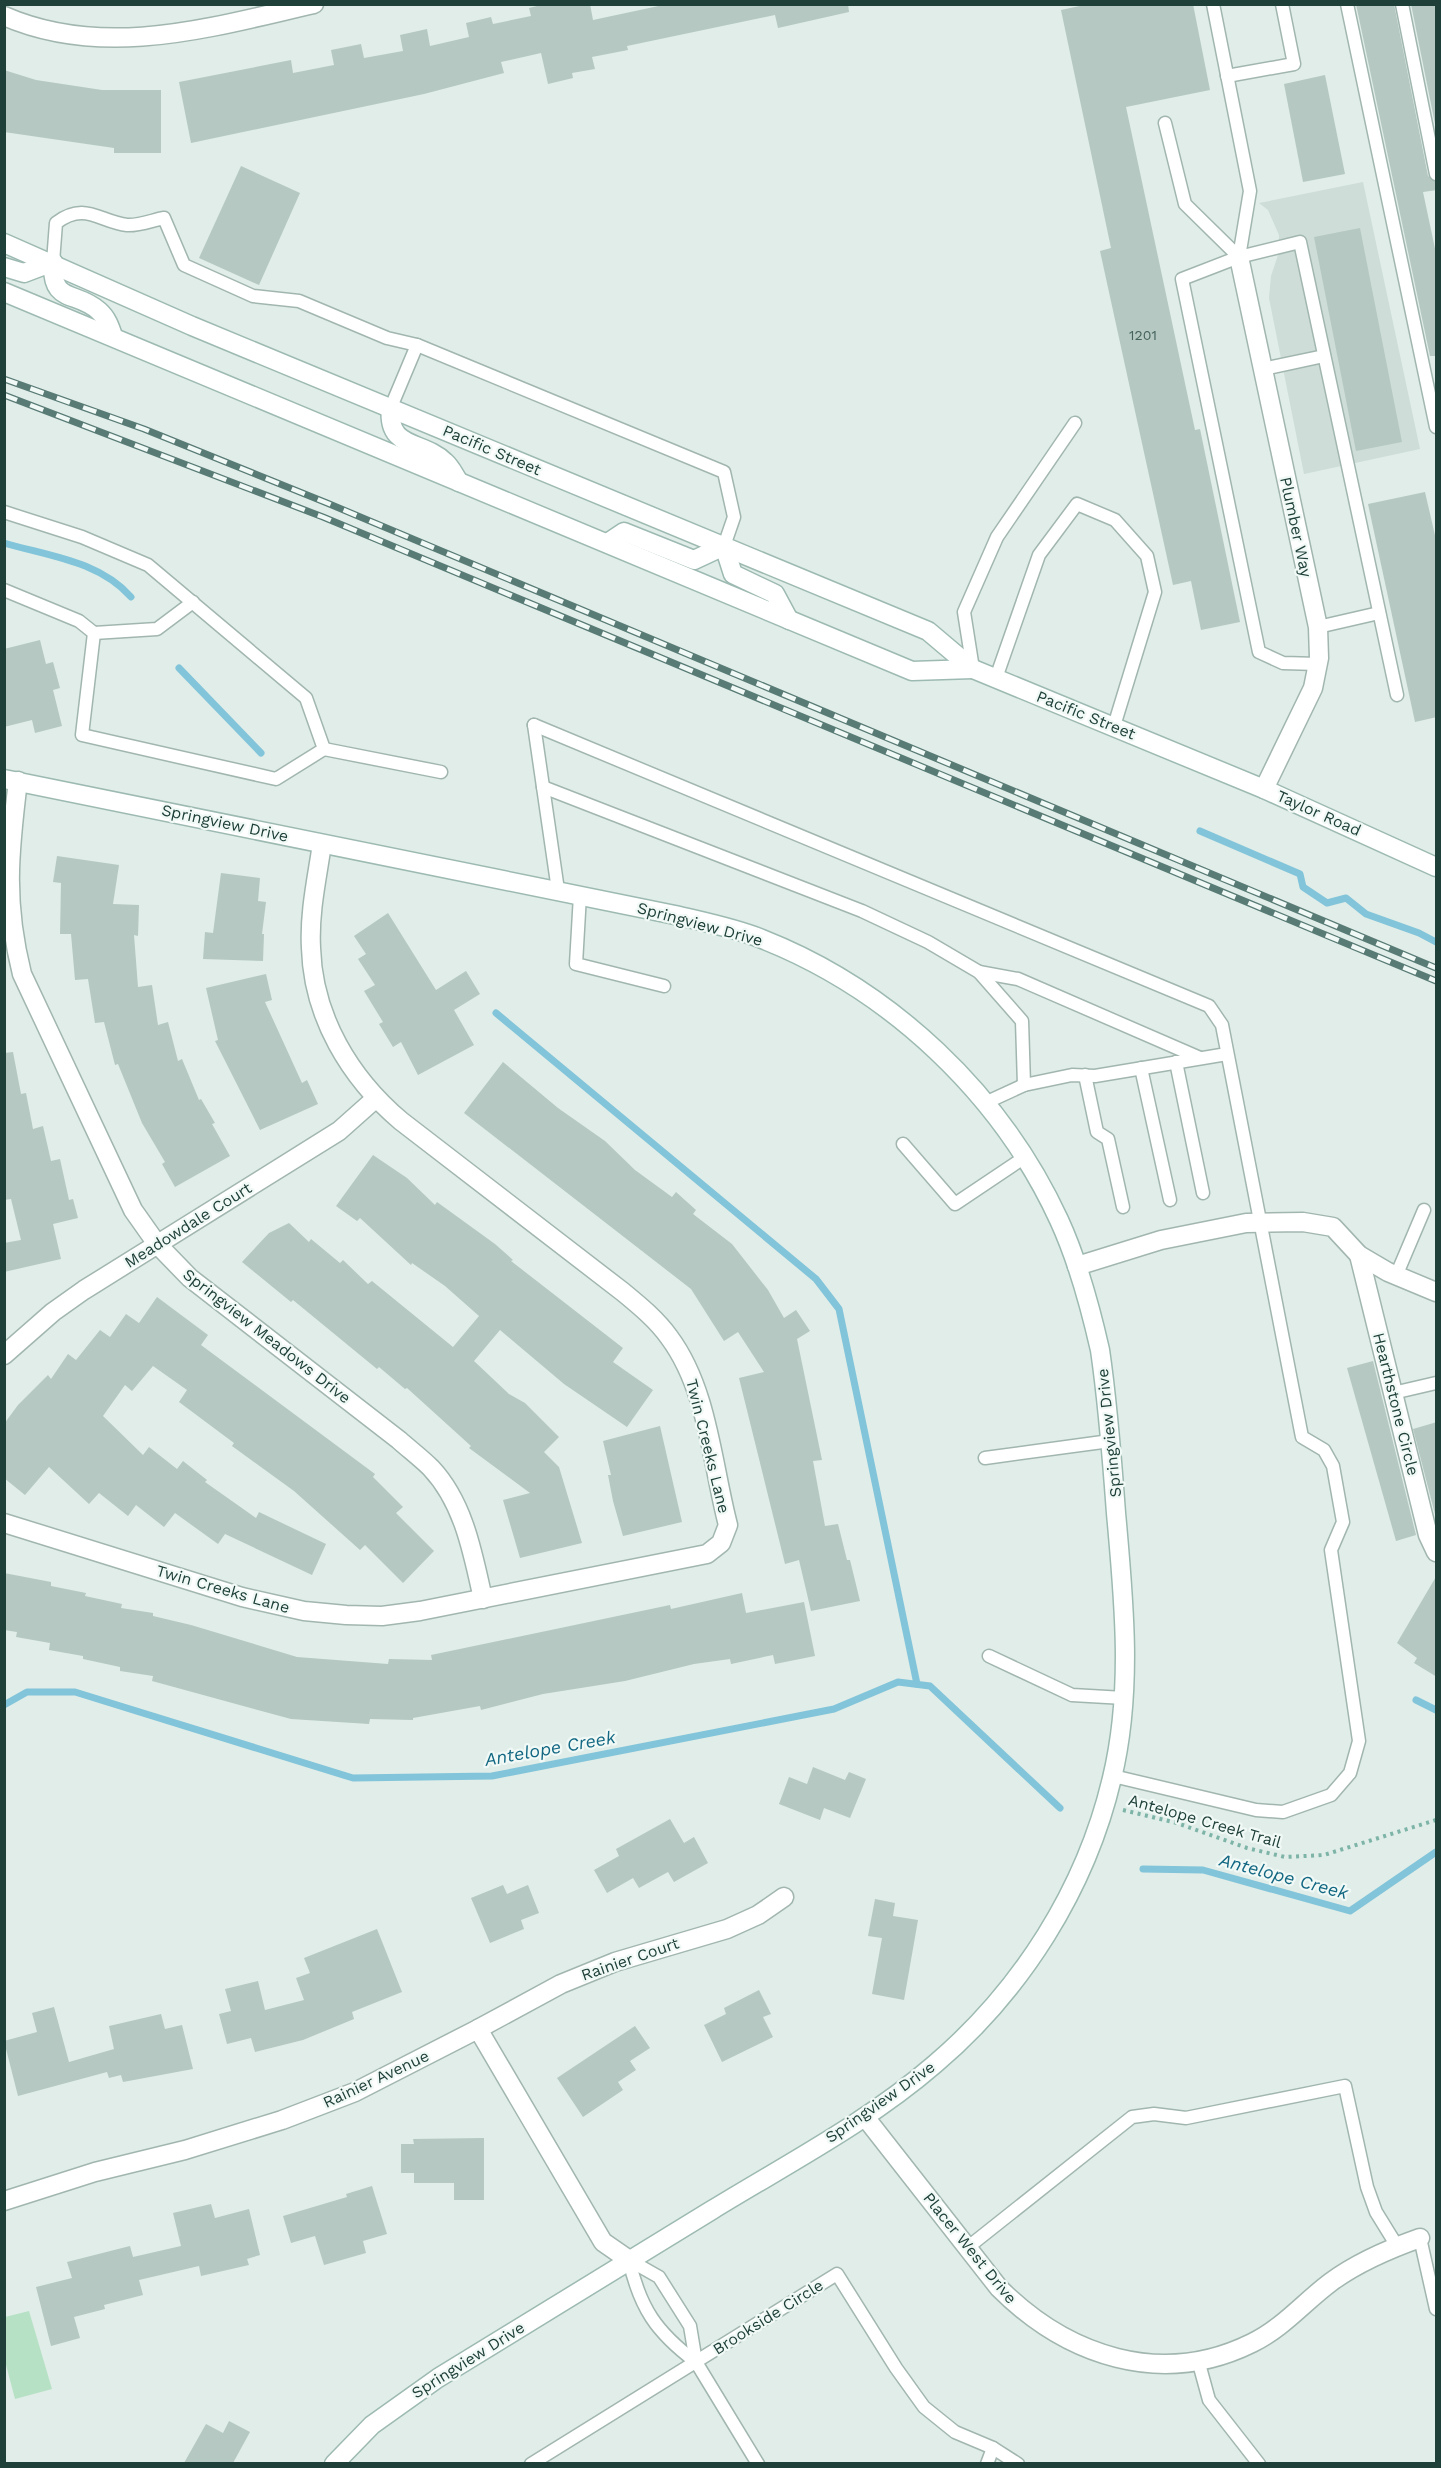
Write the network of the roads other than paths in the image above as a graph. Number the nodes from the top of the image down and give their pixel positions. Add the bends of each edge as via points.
1 (314, 4) edge
2 (1213, 4) edge
3 (1282, 4) edge
4 (1347, 4) edge
5 (1402, 4) edge
6 (4, 16) edge
7 (1227, 76) junction
8 (1165, 123) dead end
9 (1437, 174) edge
10 (4, 243) edge
11 (1239, 257) junction
12 (53, 262) junction
13 (4, 267) edge
14 (4, 292) edge
15 (113, 336) junction
16 (417, 345) junction
17 (1324, 356) junction
18 (1263, 369) junction
19 (391, 407) junction
20 (1075, 423) dead end
21 (1437, 427) edge
22 (459, 482) junction
23 (4, 512) edge
24 (609, 542) junction
25 (724, 546) junction
26 (4, 590) edge
27 (193, 602) junction
28 (1379, 613) junction
29 (789, 620) junction
30 (1318, 627) junction
31 (94, 633) junction
32 (1318, 664) junction
33 (973, 669) junction
34 (996, 678) junction
35 (1397, 694) dead end
36 (1114, 726) junction
37 (324, 749) junction
38 (1200, 762) joint
39 (441, 772) dead end
40 (11, 780) edge
41 (543, 787) junction
42 (1264, 789) junction
43 (322, 844) junction
44 (1437, 867) edge
45 (558, 890) junction
46 (580, 895) junction
47 (979, 972) junction
48 (664, 986) dead end
49 (1227, 1054) junction
50 (1200, 1058) junction
51 (1176, 1062) junction
52 (1141, 1068) junction
53 (1085, 1076) junction
54 (1024, 1085) junction
55 (375, 1099) junction
56 (985, 1104) junction
57 (903, 1144) dead end
58 (1025, 1157) junction
59 (1203, 1193) dead end
60 (1170, 1200) dead end
61 (1123, 1207) dead end
62 (1424, 1210) dead end
63 (1260, 1223) junction
64 (157, 1244) junction
65 (1359, 1255) junction
66 (1077, 1266) junction
67 (1396, 1275) junction
68 (1437, 1292) edge
69 (4, 1355) edge
70 (1437, 1383) edge
71 (1393, 1393) junction
72 (1110, 1441) junction
73 (985, 1458) dead end
74 (4, 1523) edge
75 (1437, 1552) edge
76 (483, 1599) junction
77 (989, 1656) dead end
78 (1124, 1698) junction
79 (1113, 1776) junction
80 (784, 1896) dead end
81 (478, 2029) junction
82 (865, 2117) junction
83 (4, 2201) edge
84 (1420, 2238) joint
85 (1396, 2246) junction
86 (967, 2248) junction
87 (629, 2260) junction
88 (1437, 2309) edge
89 (1198, 2360) junction
90 (696, 2362) junction
91 (993, 2448) junction
92 (334, 2463) edge
93 (531, 2463) edge
94 (758, 2463) edge
95 (987, 2463) edge
96 (1018, 2463) edge
97 (1259, 2463) edge

1 - 6 street via 145,38 103,38 34,29
2 - 7 lane
3 - 7 lane via 1294,64
4 - 21 lane
5 - 9 lane
7 - 11 lane via 1250,191
8 - 11 lane via 1185,204
10 - 12 street, Pacific Street
11 - 17 lane via 1300,242
11 - 18 street, Plumber Way
11 - 32 lane via 1182,279 1259,652 1283,663
12 - 13 street via 24,273
12 - 15 street via 55,286 99,311
12 - 16 lane via 56,223 63,218 92,213 127,225 164,218 184,266 253,296 299,301 387,338
12 - 19 street, Pacific Street via 192,326
14 - 15 street, Pacific Street
15 - 22 street, Pacific Street
16 - 19 lane
16 - 25 lane via 724,472 734,517
17 - 18 lane
17 - 28 lane
18 - 30 street, Plumber Way
19 - 22 street via 389,422 399,438 445,461
19 - 25 street, Pacific Street
20 - 33 lane via 997,537 964,612
22 - 24 street, Pacific Street
23 - 27 lane via 82,537 148,565
24 - 25 street via 624,532 694,560
24 - 29 street, Pacific Street
25 - 29 street via 733,574 775,594
25 - 33 street, Pacific Street via 928,631
26 - 31 lane via 79,621
27 - 31 lane via 157,629
27 - 37 lane via 306,698
28 - 30 lane
28 - 35 lane
29 - 33 street, Pacific Street via 912,671
30 - 32 street, Plumber Way
31 - 37 lane via 82,735 276,779
32 - 42 street, Plumber Way via 1312,688
33 - 34 street, Pacific Street
34 - 36 street, Pacific Street
34 - 36 lane via 1039,555 1077,504 1114,520 1147,556 1155,592
36 - 38 street, Pacific Street
37 - 39 lane
38 - 42 street, Taylor Road
40 - 43 street, Springview Drive
40 - 64 street, Springview Meadows Drive via 9,897 22,974 133,1210
41 - 45 lane
41 - 47 lane via 862,912
41 - 49 lane via 534,725 1209,1006 1221,1026
42 - 44 street, Taylor Road
43 - 45 street, Springview Drive
43 - 55 street, Twin Creeks Lane via 310,948 315,981 338,1044
45 - 46 street, Springview Drive
46 - 48 lane via 576,964
46 - 56 street, Springview Drive via 719,926 762,939 799,957 872,998 913,1029
47 - 50 lane via 1018,979
47 - 54 lane via 1022,1022
49 - 50 lane
49 - 63 lane
50 - 51 lane
51 - 52 lane
51 - 59 lane
52 - 53 lane
52 - 60 lane
53 - 54 lane
53 - 61 lane via 1097,1132 1108,1139
54 - 56 lane
55 - 64 street, Meadowdale Court via 339,1131
55 - 76 street, Twin Creeks Lane via 623,1292 670,1338 689,1371 702,1412 728,1525 721,1543 706,1554
56 - 58 street, Springview Drive
57 - 58 lane via 955,1204
58 - 66 street, Springview Drive via 1060,1222
62 - 67 lane
63 - 65 street, Hearthstone Circle via 1303,1222 1333,1227
63 - 66 street, Hearthstone Circle via 1161,1240
63 - 79 lane via 1302,1437 1324,1450 1333,1466 1343,1522 1331,1550 1359,1741 1350,1773 1331,1795 1283,1812 1256,1810
64 - 69 street, Meadowdale Court via 53,1312
64 - 76 street, Springview Meadows Drive via 190,1278 432,1469 467,1531
65 - 67 street, Hearthstone Circle
65 - 71 street, Hearthstone Circle
66 - 72 street, Springview Drive via 1100,1350
67 - 68 street, Hearthstone Circle
70 - 71 lane
71 - 75 street, Hearthstone Circle via 1428,1535
72 - 73 lane
72 - 78 street, Springview Drive via 1124,1608
74 - 76 street, Twin Creeks Lane via 242,1598 304,1611 382,1616
77 - 78 lane via 1072,1695
78 - 79 street, Springview Drive
79 - 82 street, Springview Drive via 1067,1898 1019,1975 994,2006 934,2065
80 - 81 street, Rainier Court via 758,1915 727,1929 615,1962 561,1984
81 - 83 street, Rainier Avenue via 355,2092 282,2120
81 - 87 street via 603,2242
82 - 86 street, Placer West Drive
82 - 87 street, Springview Drive
84 - 85 street, Placer West Drive
84 - 88 lane
85 - 86 lane via 1366,2187 1345,2086 1186,2118 1154,2114 1132,2117
85 - 89 street, Placer West Drive via 1331,2283 1289,2320 1252,2343
86 - 89 street, Placer West Drive via 1024,2313 1084,2347 1133,2363
87 - 90 lane via 637,2292 668,2341
87 - 90 lane via 659,2277 690,2326
87 - 92 street, Springview Drive via 401,2402
89 - 97 lane via 1209,2400
90 - 91 lane, Brookside Circle via 837,2274 924,2407 955,2432
90 - 93 lane, Brookside Circle
90 - 94 lane
91 - 95 lane
91 - 96 lane, Brookside Circle

